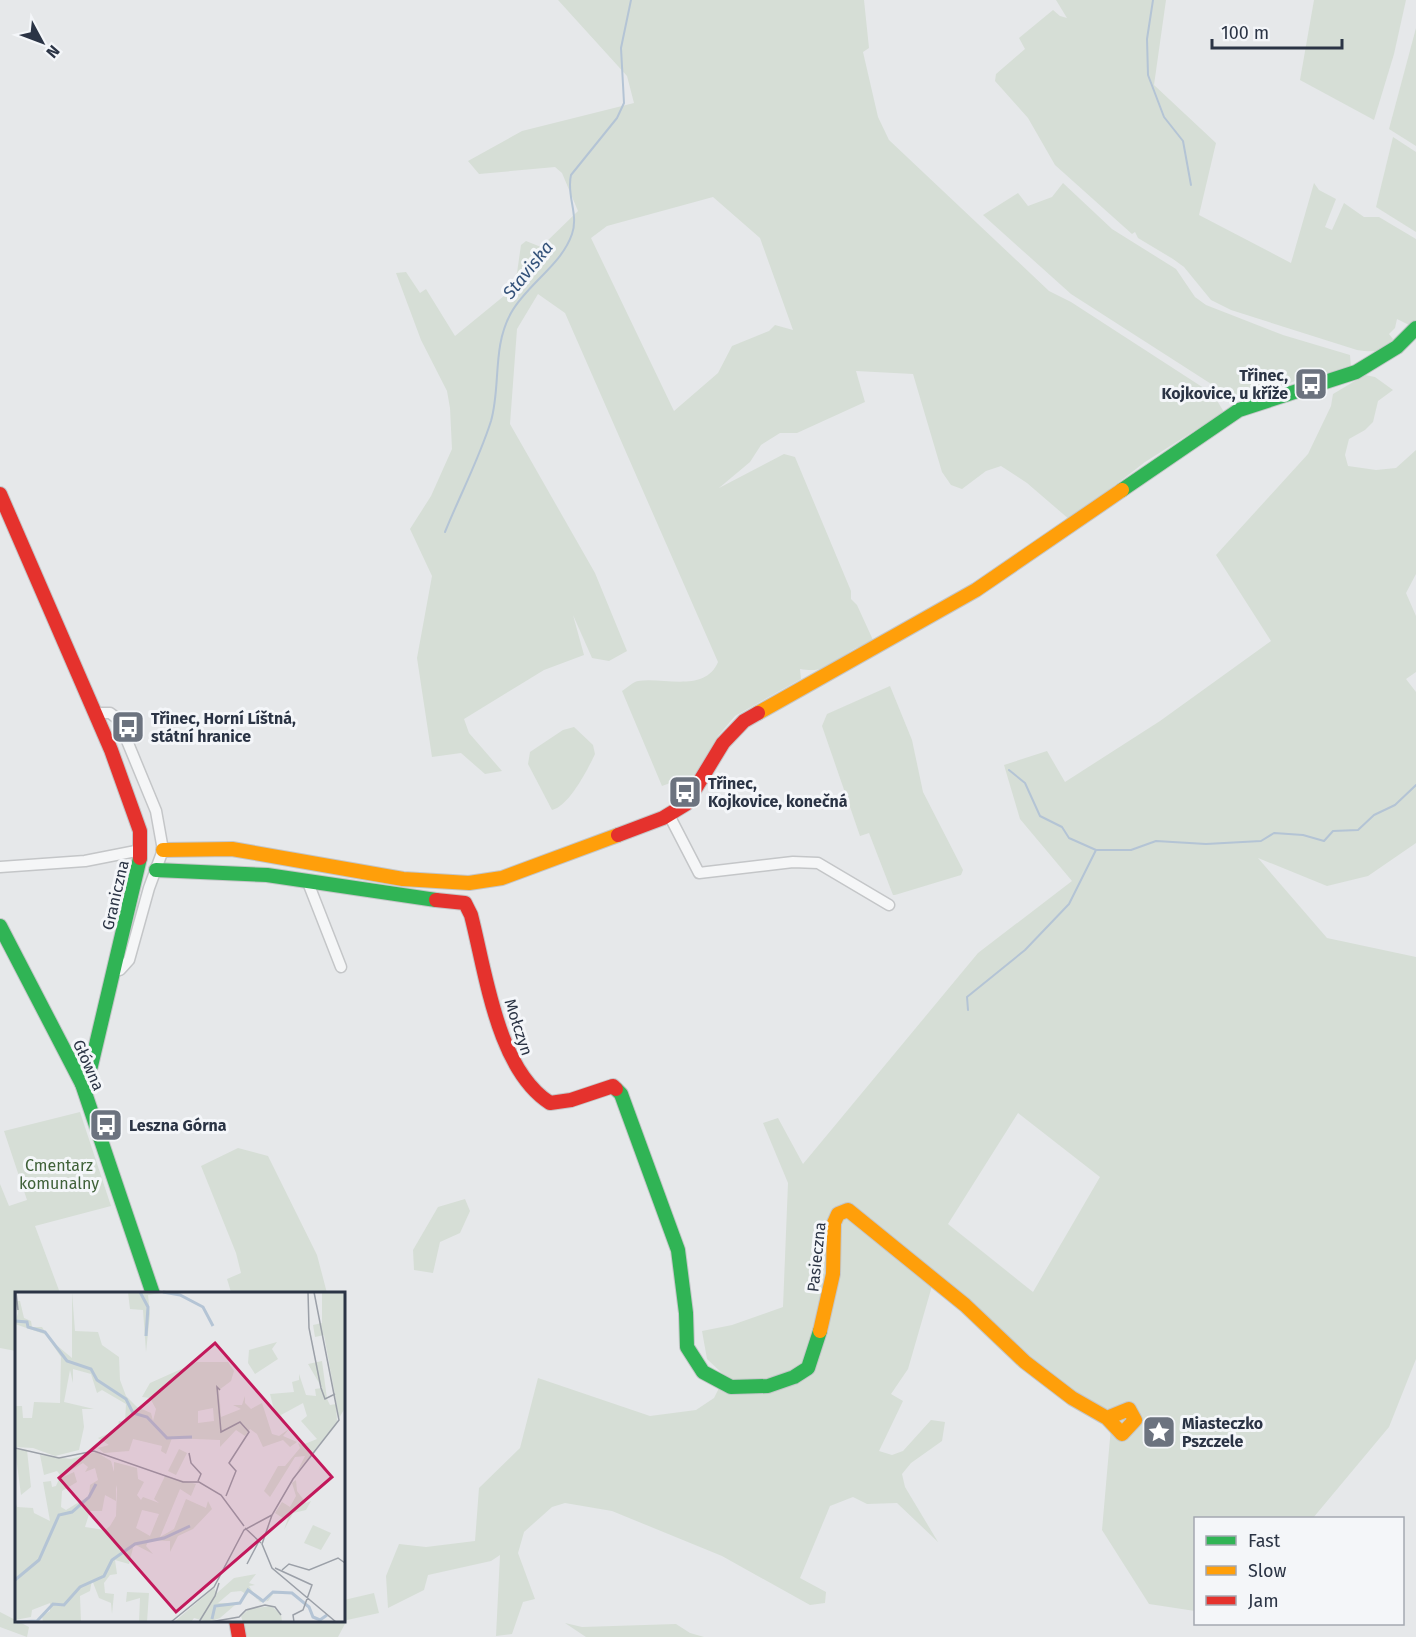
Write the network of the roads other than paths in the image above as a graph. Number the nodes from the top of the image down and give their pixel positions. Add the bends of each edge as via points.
1 (1416, 328) edge
2 (0, 494) edge
3 (95, 713) junction
4 (148, 794) junction
5 (130, 801) junction
6 (669, 815) junction
7 (141, 850) junction
8 (164, 850) junction
9 (0, 867) edge
10 (156, 870) junction
11 (307, 880) junction
12 (889, 905) dead end
13 (0, 926) edge
14 (341, 967) dead end
15 (114, 970) junction
16 (82, 1084) junction
17 (678, 1250) joint
18 (153, 1292) edge
19 (1107, 1418) dead end
20 (236, 1622) edge
21 (239, 1637) edge

1 - 6 street via 1368,367 1330,384 1239,410 976,590 744,721 723,743 686,804
2 - 3 street
3 - 4 street via 110,713 118,719
3 - 5 street
4 - 5 street
4 - 8 street via 156,811
5 - 7 street via 140,831
6 - 8 street via 540,866 469,883 403,879 232,849
6 - 12 street via 699,873 793,862 818,863
7 - 9 street, Graniczna via 85,861
7 - 15 street, Graniczna
8 - 10 street
10 - 11 street, Mołczyn via 226,871
10 - 15 street via 129,960 120,970
11 - 14 street
11 - 17 street, Mołczyn via 465,903 513,1064 534,1092 550,1103 603,1088 617,1089
13 - 16 street, Główna
15 - 16 street, Graniczna via 91,1066
16 - 18 street, Główna
17 - 19 street, Pasieczna via 687,1347 703,1372 723,1384 768,1386 808,1368 833,1274 834,1223 838,1214 848,1210 965,1305 1025,1362 1072,1398
20 - 21 street

